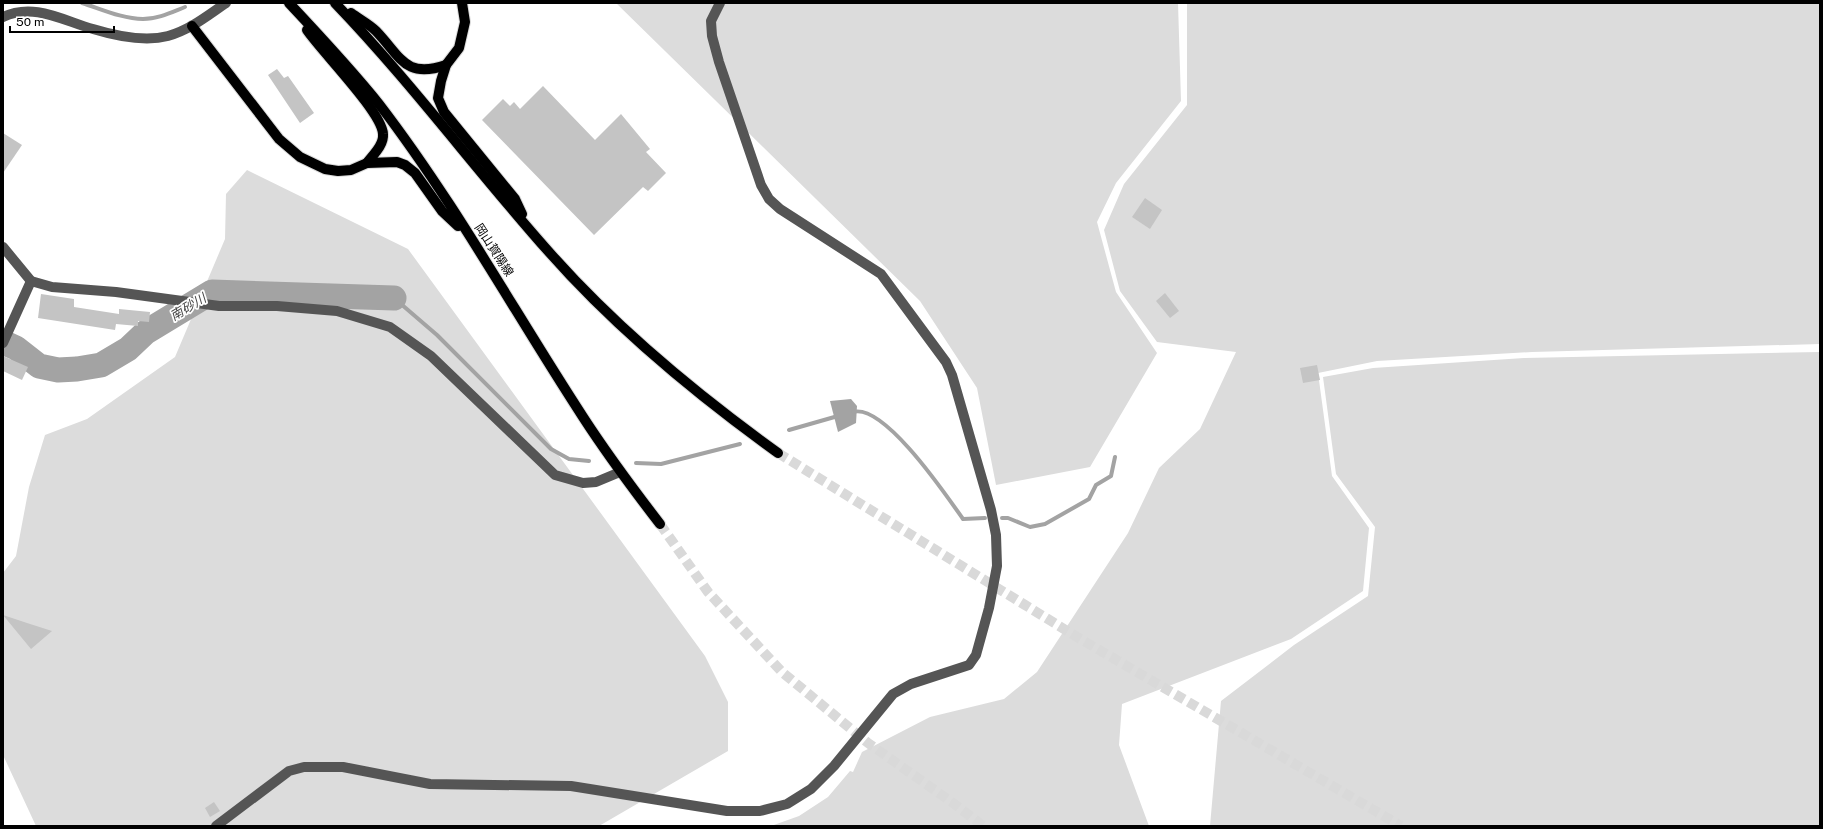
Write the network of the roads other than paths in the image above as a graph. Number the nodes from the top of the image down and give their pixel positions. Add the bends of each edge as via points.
1 (226, 3) edge
2 (289, 3) edge
3 (335, 3) edge
4 (462, 3) edge
5 (720, 3) edge
6 (3, 17) edge
7 (192, 26) junction
8 (446, 65) junction
9 (367, 163) junction
10 (527, 226) junction
11 (470, 237) junction
12 (3, 247) edge
13 (31, 281) junction
14 (3, 343) edge
15 (778, 453) tunnel mouth
16 (620, 472) junction
17 (660, 524) tunnel mouth
18 (216, 826) edge

1 - 7 street
2 - 9 main road via 308,32 376,114 383,134 381,144
2 - 11 main road, 岡山賀陽線 via 340,57 379,105
3 - 8 main road via 375,30 398,58 410,67 430,70
3 - 10 main road via 416,92
4 - 8 main road via 465,22 459,48
5 - 18 street via 711,21 712,36 760,185 769,199 780,209 880,274 946,362 952,375 996,535 998,566 976,655 969,665 911,684 893,694 834,766 811,789 788,804 760,811 727,811 571,786 430,784 343,768 304,767 289,771
6 - 7 street via 24,11 48,13 100,31 148,38 168,36
7 - 9 main road via 279,139 300,157 325,169 338,171 351,170
8 - 10 main road via 438,98 444,112 515,199
9 - 11 main road via 397,162 405,165 415,173 442,211
10 - 15 main road via 613,320 697,392
11 - 16 main road, 岡山賀陽線
12 - 13 street
13 - 14 street
13 - 16 street via 74,290 116,292 205,304 338,311 390,327 432,356 555,475 583,483 596,482
16 - 17 main road, 岡山賀陽線

